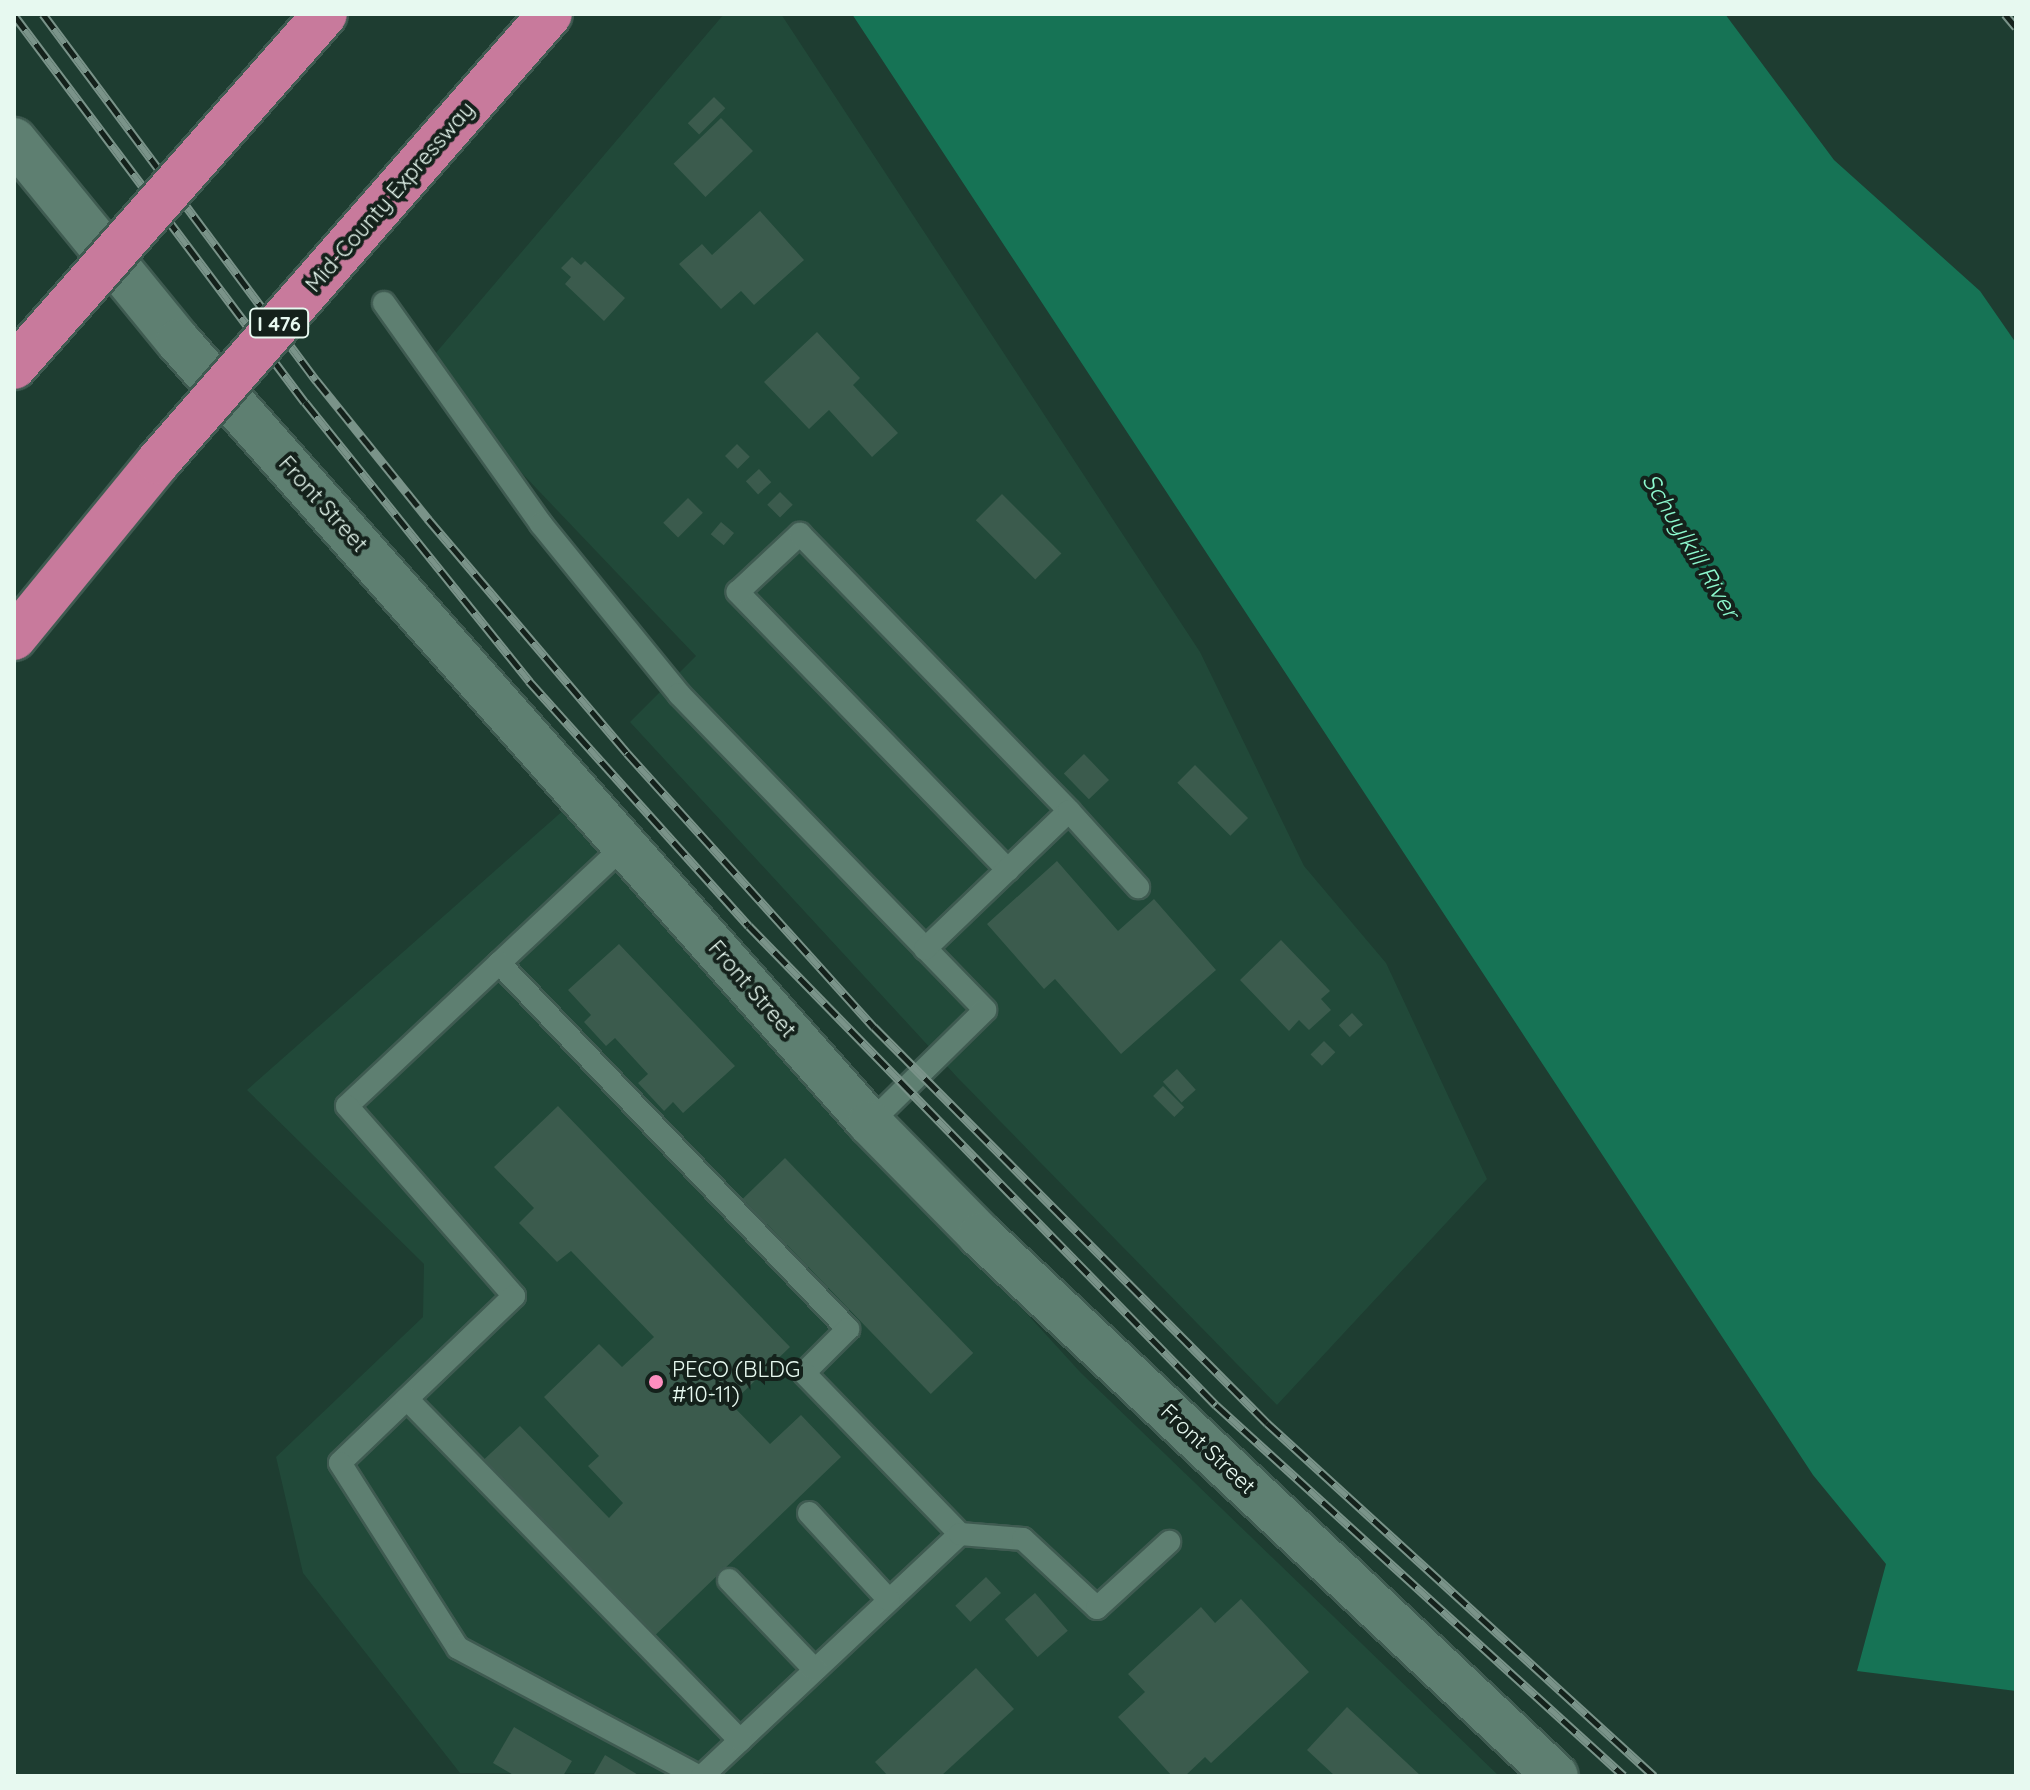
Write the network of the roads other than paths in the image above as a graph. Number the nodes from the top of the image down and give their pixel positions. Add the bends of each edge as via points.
1 (325, 14) edge
2 (550, 14) edge
3 (14, 140) edge
4 (384, 303) dead end
5 (14, 367) edge
6 (14, 638) edge
7 (1069, 811) junction
8 (625, 845) junction
9 (1008, 870) junction
10 (1138, 887) dead end
11 (925, 949) junction
12 (499, 963) junction
13 (870, 1123) junction
14 (407, 1399) junction
15 (809, 1513) dead end
16 (960, 1534) junction
17 (1169, 1542) dead end
18 (729, 1580) dead end
19 (889, 1600) junction
20 (815, 1670) junction
21 (740, 1740) junction
22 (700, 1776) edge
23 (1556, 1776) edge

1 - 5 highway, bridge
2 - 6 highway, Mid-County Expressway / I 476, bridge via 158,462
3 - 8 main road, Front Street via 178,341
4 - 11 lane via 541,524 679,694
7 - 9 lane
7 - 9 lane via 800,534 738,592
7 - 10 lane
8 - 12 lane
8 - 13 main road, Front Street
9 - 11 lane
11 - 13 lane via 985,1010
12 - 14 lane via 347,1106 514,1296
12 - 16 lane via 848,1329 804,1373
13 - 23 main road, Front Street via 980,1235
14 - 21 lane
14 - 22 lane via 340,1463 458,1648
15 - 19 lane
16 - 17 lane via 1023,1539 1097,1608
16 - 19 lane
18 - 20 lane
19 - 20 lane
20 - 21 lane
21 - 22 lane

